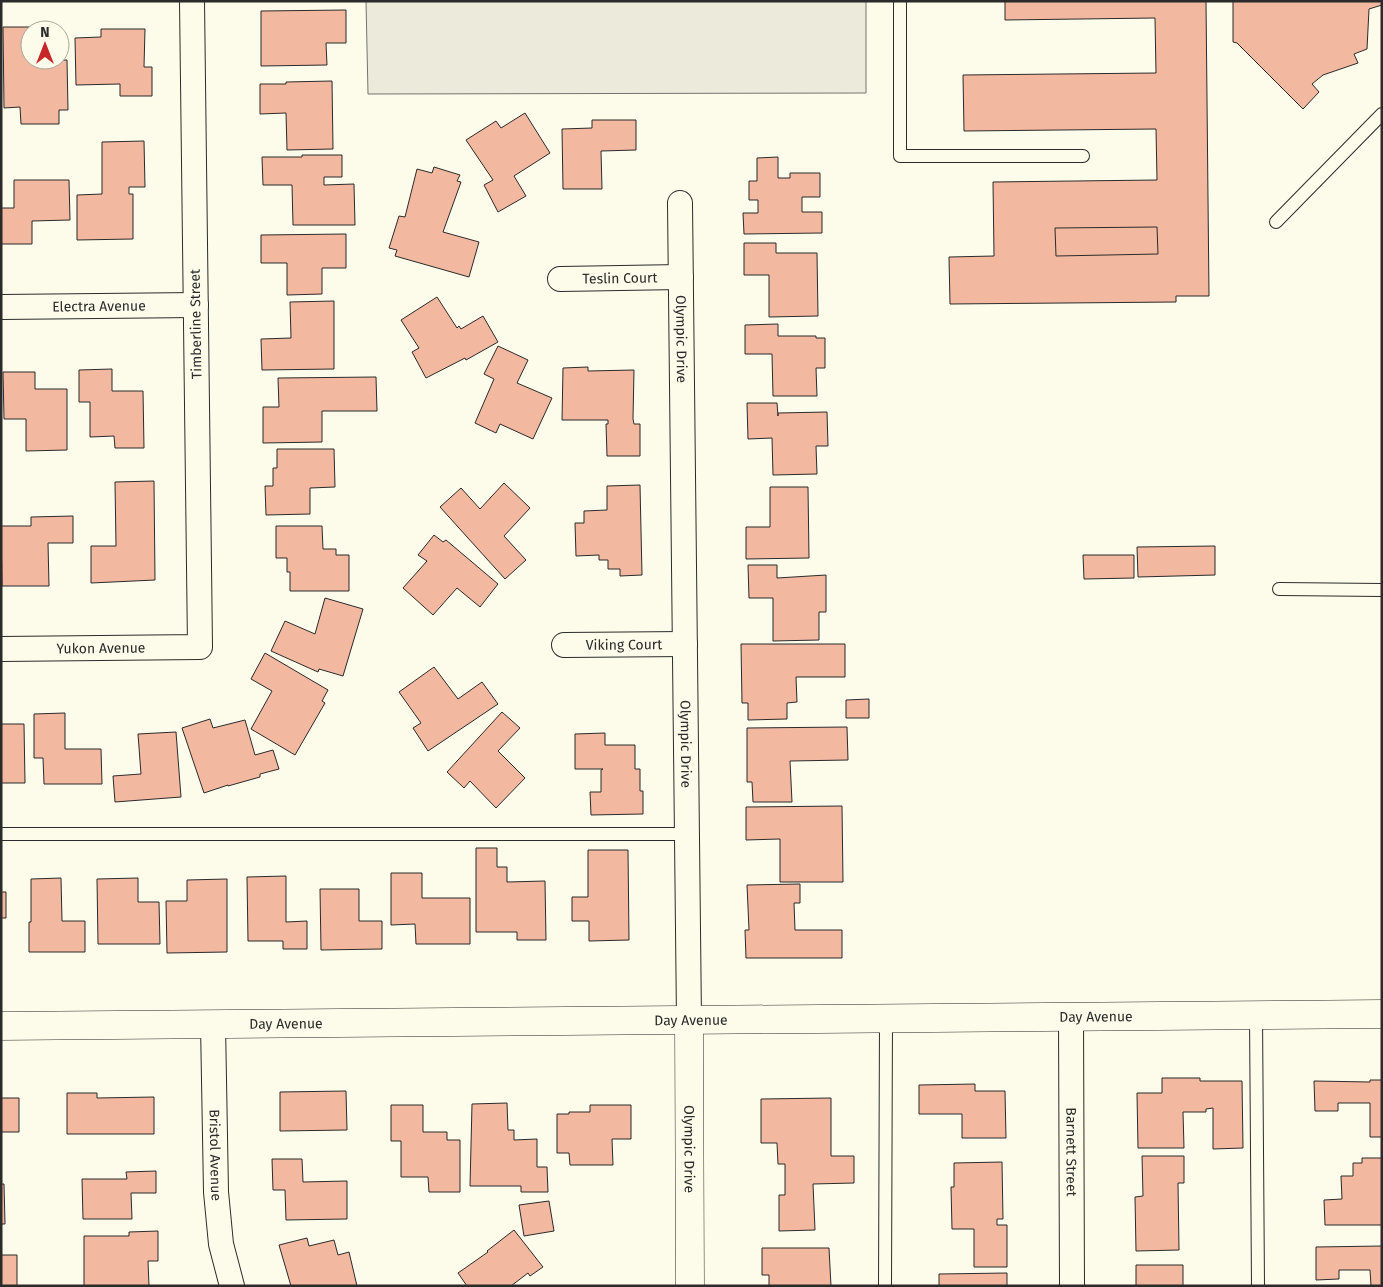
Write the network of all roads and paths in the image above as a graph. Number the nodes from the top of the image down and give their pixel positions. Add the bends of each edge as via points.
1 (192, 1) edge
2 (900, 1) edge
3 (1382, 114) edge
4 (1083, 156) dead end
5 (680, 203) dead end
6 (1276, 222) dead end
7 (681, 278) junction
8 (560, 279) dead end
9 (196, 305) junction
10 (1, 307) edge
11 (1279, 589) dead end
12 (1382, 590) edge
13 (685, 644) junction
14 (564, 645) dead end
15 (200, 647) joint
16 (1, 649) edge
17 (1, 834) edge
18 (687, 834) junction
19 (1382, 1014) edge
20 (1256, 1015) junction
21 (1071, 1017) junction
22 (886, 1018) junction
23 (689, 1020) junction
24 (213, 1024) junction
25 (1, 1026) edge
26 (232, 1286) edge
27 (690, 1286) edge
28 (886, 1286) edge
29 (1072, 1286) edge
30 (1258, 1286) edge

1 - 9 street, Timberline Street
2 - 4 lane via 900,156
3 - 6 lane
5 - 7 street, Olympic Drive
7 - 8 street, Teslin Court
7 - 13 street, Olympic Drive
9 - 10 street, Electra Avenue
9 - 15 street, Timberline Street
11 - 12 lane
13 - 14 street, Viking Court
13 - 18 street, Olympic Drive
15 - 16 street, Yukon Avenue
17 - 18 lane
18 - 23 street, Olympic Drive
19 - 20 street, Day Avenue
20 - 21 street, Day Avenue
20 - 30 lane
21 - 22 street, Day Avenue
21 - 29 street, Barnett Street
22 - 23 street, Day Avenue
22 - 28 lane
23 - 24 street, Day Avenue
23 - 27 street, Olympic Drive
24 - 25 street, Day Avenue
24 - 26 street, Bristol Avenue via 216,1192 221,1244

